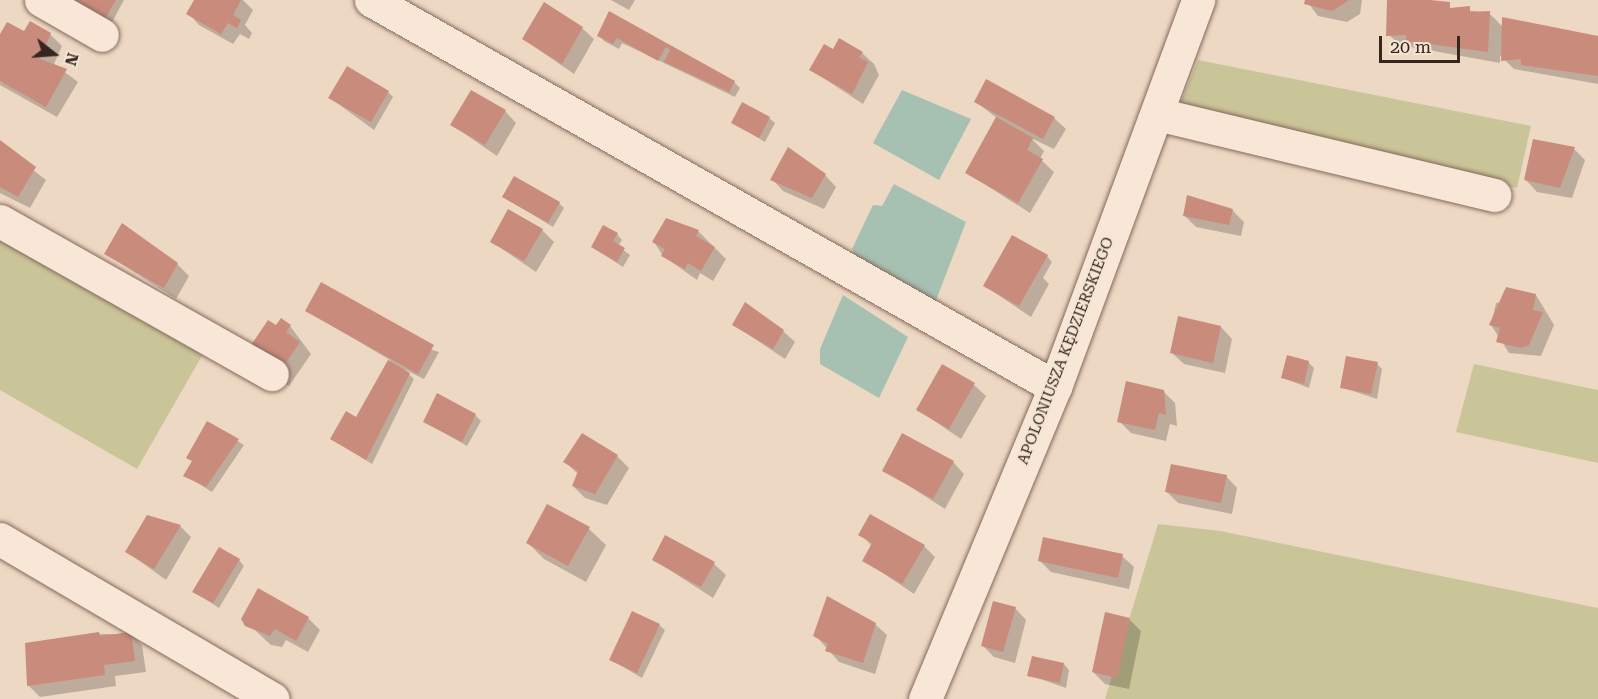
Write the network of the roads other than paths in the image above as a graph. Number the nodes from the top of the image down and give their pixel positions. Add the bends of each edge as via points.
1 (41, 0) edge
2 (371, 0) edge
3 (1198, 0) edge
4 (102, 35) dead end
5 (1157, 114) junction
6 (1494, 195) dead end
7 (0, 221) edge
8 (272, 374) dead end
9 (1054, 387) junction
10 (0, 539) edge
11 (273, 699) edge
12 (925, 699) edge

1 - 4 street
2 - 9 street
3 - 5 street, APOLONIUSZA KĘDZIERSKIEGO
5 - 6 street
5 - 9 street, APOLONIUSZA KĘDZIERSKIEGO
7 - 8 street
9 - 12 street, APOLONIUSZA KĘDZIERSKIEGO
10 - 11 street

